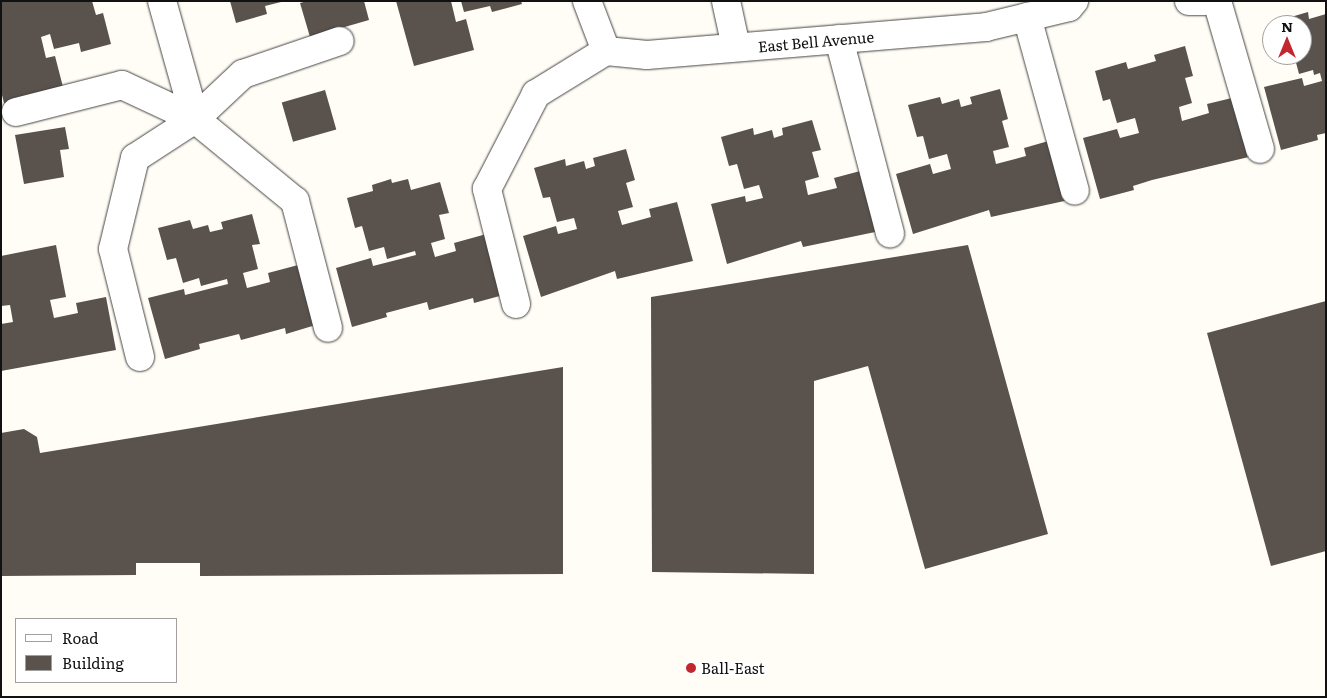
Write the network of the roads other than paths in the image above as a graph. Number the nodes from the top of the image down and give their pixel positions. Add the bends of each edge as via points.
1 (162, 1) edge
2 (587, 1) edge
3 (726, 1) edge
4 (1074, 1) edge
5 (1189, 1) edge
6 (1205, 1) edge
7 (1216, 1) edge
8 (1026, 17) junction
9 (839, 39) junction
10 (340, 41) dead end
11 (736, 47) junction
12 (606, 51) junction
13 (16, 112) dead end
14 (195, 119) junction
15 (1260, 149) dead end
16 (1075, 191) dead end
17 (890, 233) dead end
18 (516, 304) dead end
19 (328, 328) dead end
20 (140, 357) dead end

1 - 14 street
2 - 12 street
3 - 11 street
4 - 8 street, East Bell Avenue via 1069,6
5 - 6 street
7 - 15 street
8 - 9 street, East Bell Avenue via 986,27
8 - 16 street
9 - 11 street, East Bell Avenue
9 - 17 street
10 - 14 street via 244,74
11 - 12 street, East Bell Avenue via 647,54
12 - 18 street via 536,94 487,189
13 - 14 street via 122,85
14 - 19 street via 295,201
14 - 20 street via 135,158 113,249

